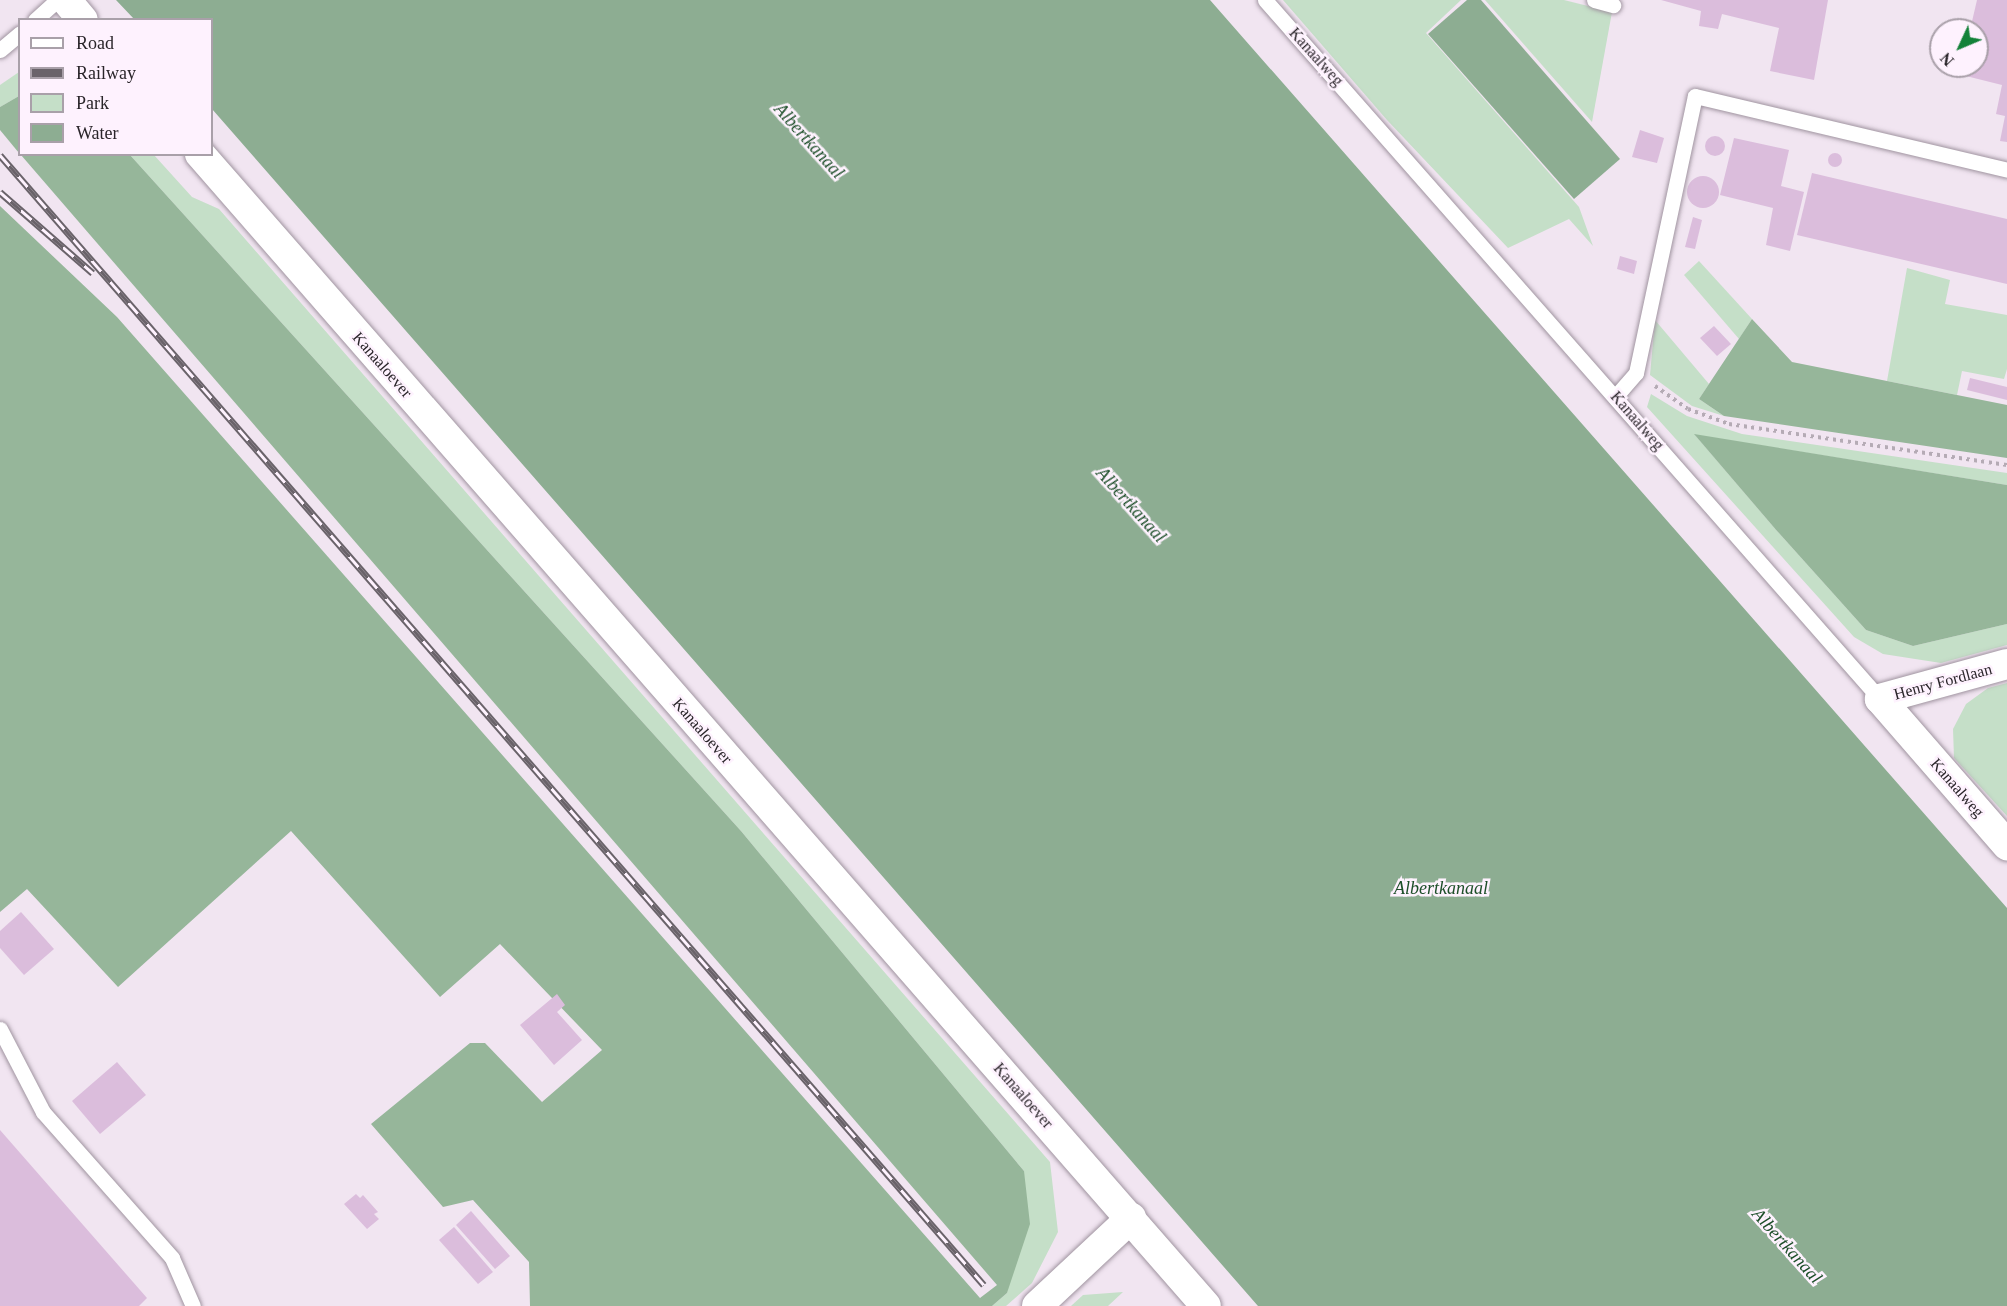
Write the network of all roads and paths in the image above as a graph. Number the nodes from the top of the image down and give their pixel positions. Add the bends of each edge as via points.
1 (57, 0) edge
2 (66, 0) edge
3 (1265, 0) edge
4 (1594, 0) edge
5 (1613, 5) dead end
6 (37, 18) edge
7 (81, 18) edge
8 (18, 35) edge
9 (0, 50) edge
10 (202, 156) edge
11 (2007, 170) edge
12 (1636, 373) junction
13 (1615, 396) junction
14 (2007, 465) edge
15 (2007, 664) edge
16 (1880, 699) junction
17 (2007, 845) edge
18 (0, 1029) edge
19 (1131, 1218) junction
20 (193, 1306) edge
21 (1037, 1306) edge
22 (1206, 1306) edge

1 - 6 lane
2 - 7 street
3 - 13 lane, Kanaalweg
4 - 5 lane
8 - 9 lane
10 - 19 street, Kanaaloever
11 - 12 lane via 1695,96
12 - 13 lane
12 - 14 path, Kanaalweg via 1688,409 1729,424
13 - 16 lane, Kanaalweg
15 - 16 street, Henry Fordlaan
16 - 17 street, Kanaalweg
18 - 20 lane via 43,1112 172,1258
19 - 21 street
19 - 22 street, Kanaaloever

